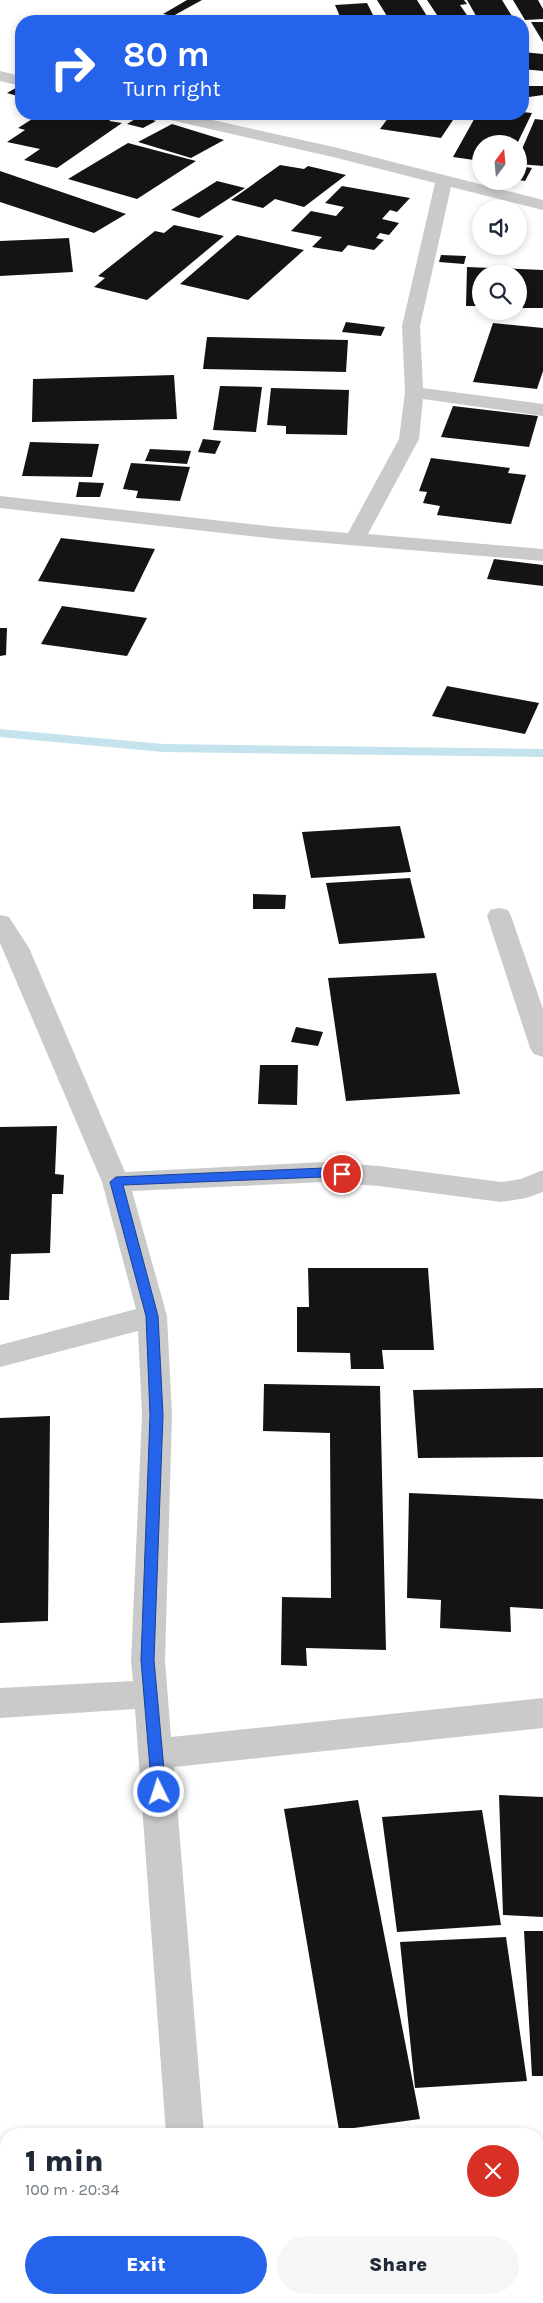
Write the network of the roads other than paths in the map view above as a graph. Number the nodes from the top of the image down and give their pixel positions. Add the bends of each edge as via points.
1 (0, 76) edge
2 (15, 80) edge
3 (193, 120) edge
4 (444, 180) junction
5 (543, 205) edge
6 (414, 392) junction
7 (543, 410) edge
8 (0, 502) edge
9 (355, 539) junction
10 (543, 555) edge
11 (499, 916) dead end
12 (0, 923) edge
13 (543, 1048) edge
14 (543, 1180) edge
15 (116, 1182) junction
16 (152, 1316) junction
17 (0, 1356) edge
18 (151, 1694) junction
19 (0, 1703) edge
20 (543, 1713) edge
21 (156, 1754) junction
22 (185, 2128) edge

1 - 2 street
3 - 4 street
4 - 5 street
4 - 6 street via 411,326
6 - 7 street
6 - 9 street via 409,439
8 - 9 street
9 - 10 street
11 - 13 street
12 - 15 street via 16,948
14 - 15 street via 526,1188 501,1192 324,1172
15 - 16 street
16 - 17 street
16 - 18 street via 157,1415 148,1660
18 - 19 street
18 - 21 street
20 - 21 street
21 - 22 street

